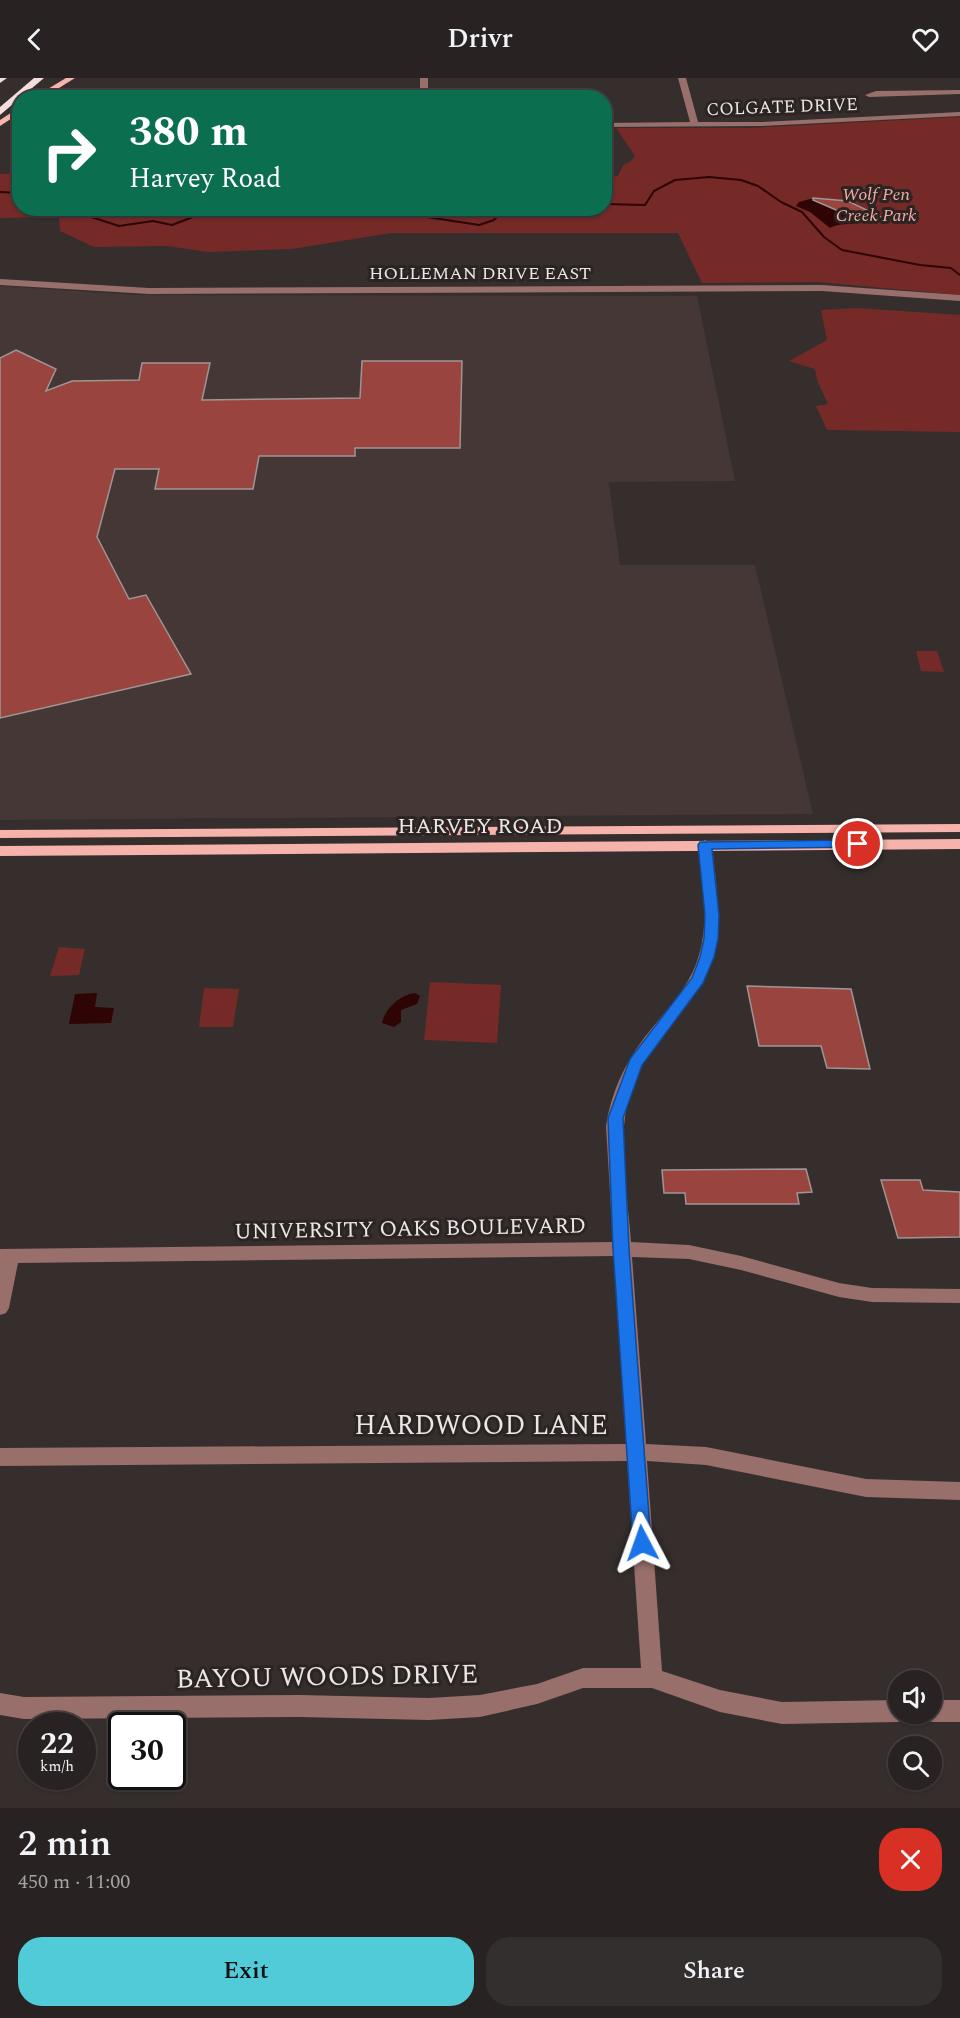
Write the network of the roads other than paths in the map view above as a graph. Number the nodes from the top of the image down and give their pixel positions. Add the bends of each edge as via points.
1 (38, 78) edge
2 (71, 78) edge
3 (682, 78) edge
4 (21, 90) edge
5 (25, 90) edge
6 (51, 90) edge
7 (959, 90) edge
8 (869, 95) dead end
9 (12, 101) edge
10 (0, 112) edge
11 (960, 114) edge
12 (612, 125) edge
13 (695, 125) junction
14 (0, 282) edge
15 (960, 298) edge
16 (960, 828) edge
17 (780, 829) junction
18 (576, 830) junction
19 (263, 832) junction
20 (0, 834) edge
21 (960, 844) edge
22 (705, 845) junction
23 (491, 846) junction
24 (265, 849) junction
25 (0, 851) edge
26 (621, 1249) junction
27 (5, 1256) edge
28 (960, 1296) edge
29 (0, 1308) edge
30 (635, 1452) junction
31 (0, 1457) edge
32 (960, 1491) edge
33 (652, 1678) junction
34 (0, 1704) edge
35 (888, 1711) edge
36 (942, 1711) edge
37 (960, 1711) edge

1 - 4 highway
1 - 5 highway
2 - 6 main road
3 - 13 street
7 - 8 street
9 - 10 highway
11 - 13 street, COLGATE DRIVE
12 - 13 street, COLGATE DRIVE
14 - 15 street, HOLLEMAN DRIVE EAST via 149,291 822,288
16 - 17 main road, HARVEY ROAD
17 - 18 main road, HARVEY ROAD
17 - 22 main road via 765,836 708,838
18 - 19 main road, HARVEY ROAD
18 - 23 main road via 573,837 508,839
19 - 20 main road, HARVEY ROAD
19 - 24 main road
21 - 22 main road, HARVEY ROAD
22 - 23 main road, HARVEY ROAD
22 - 26 street via 712,915 707,957 698,979 635,1063 615,1118
23 - 24 main road, HARVEY ROAD
24 - 25 main road, HARVEY ROAD
26 - 27 street, UNIVERSITY OAKS BOULEVARD
26 - 28 street, UNIVERSITY OAKS BOULEVARD via 689,1252 872,1295
26 - 30 street
27 - 29 street
30 - 31 street, HARDWOOD LANE
30 - 32 street, HARDWOOD LANE via 706,1456 866,1488
30 - 33 street
33 - 34 street, BAYOU WOODS DRIVE via 583,1678 537,1694 480,1706 429,1709 24,1708
33 - 35 street, BAYOU WOODS DRIVE via 720,1701 782,1713
36 - 37 street

